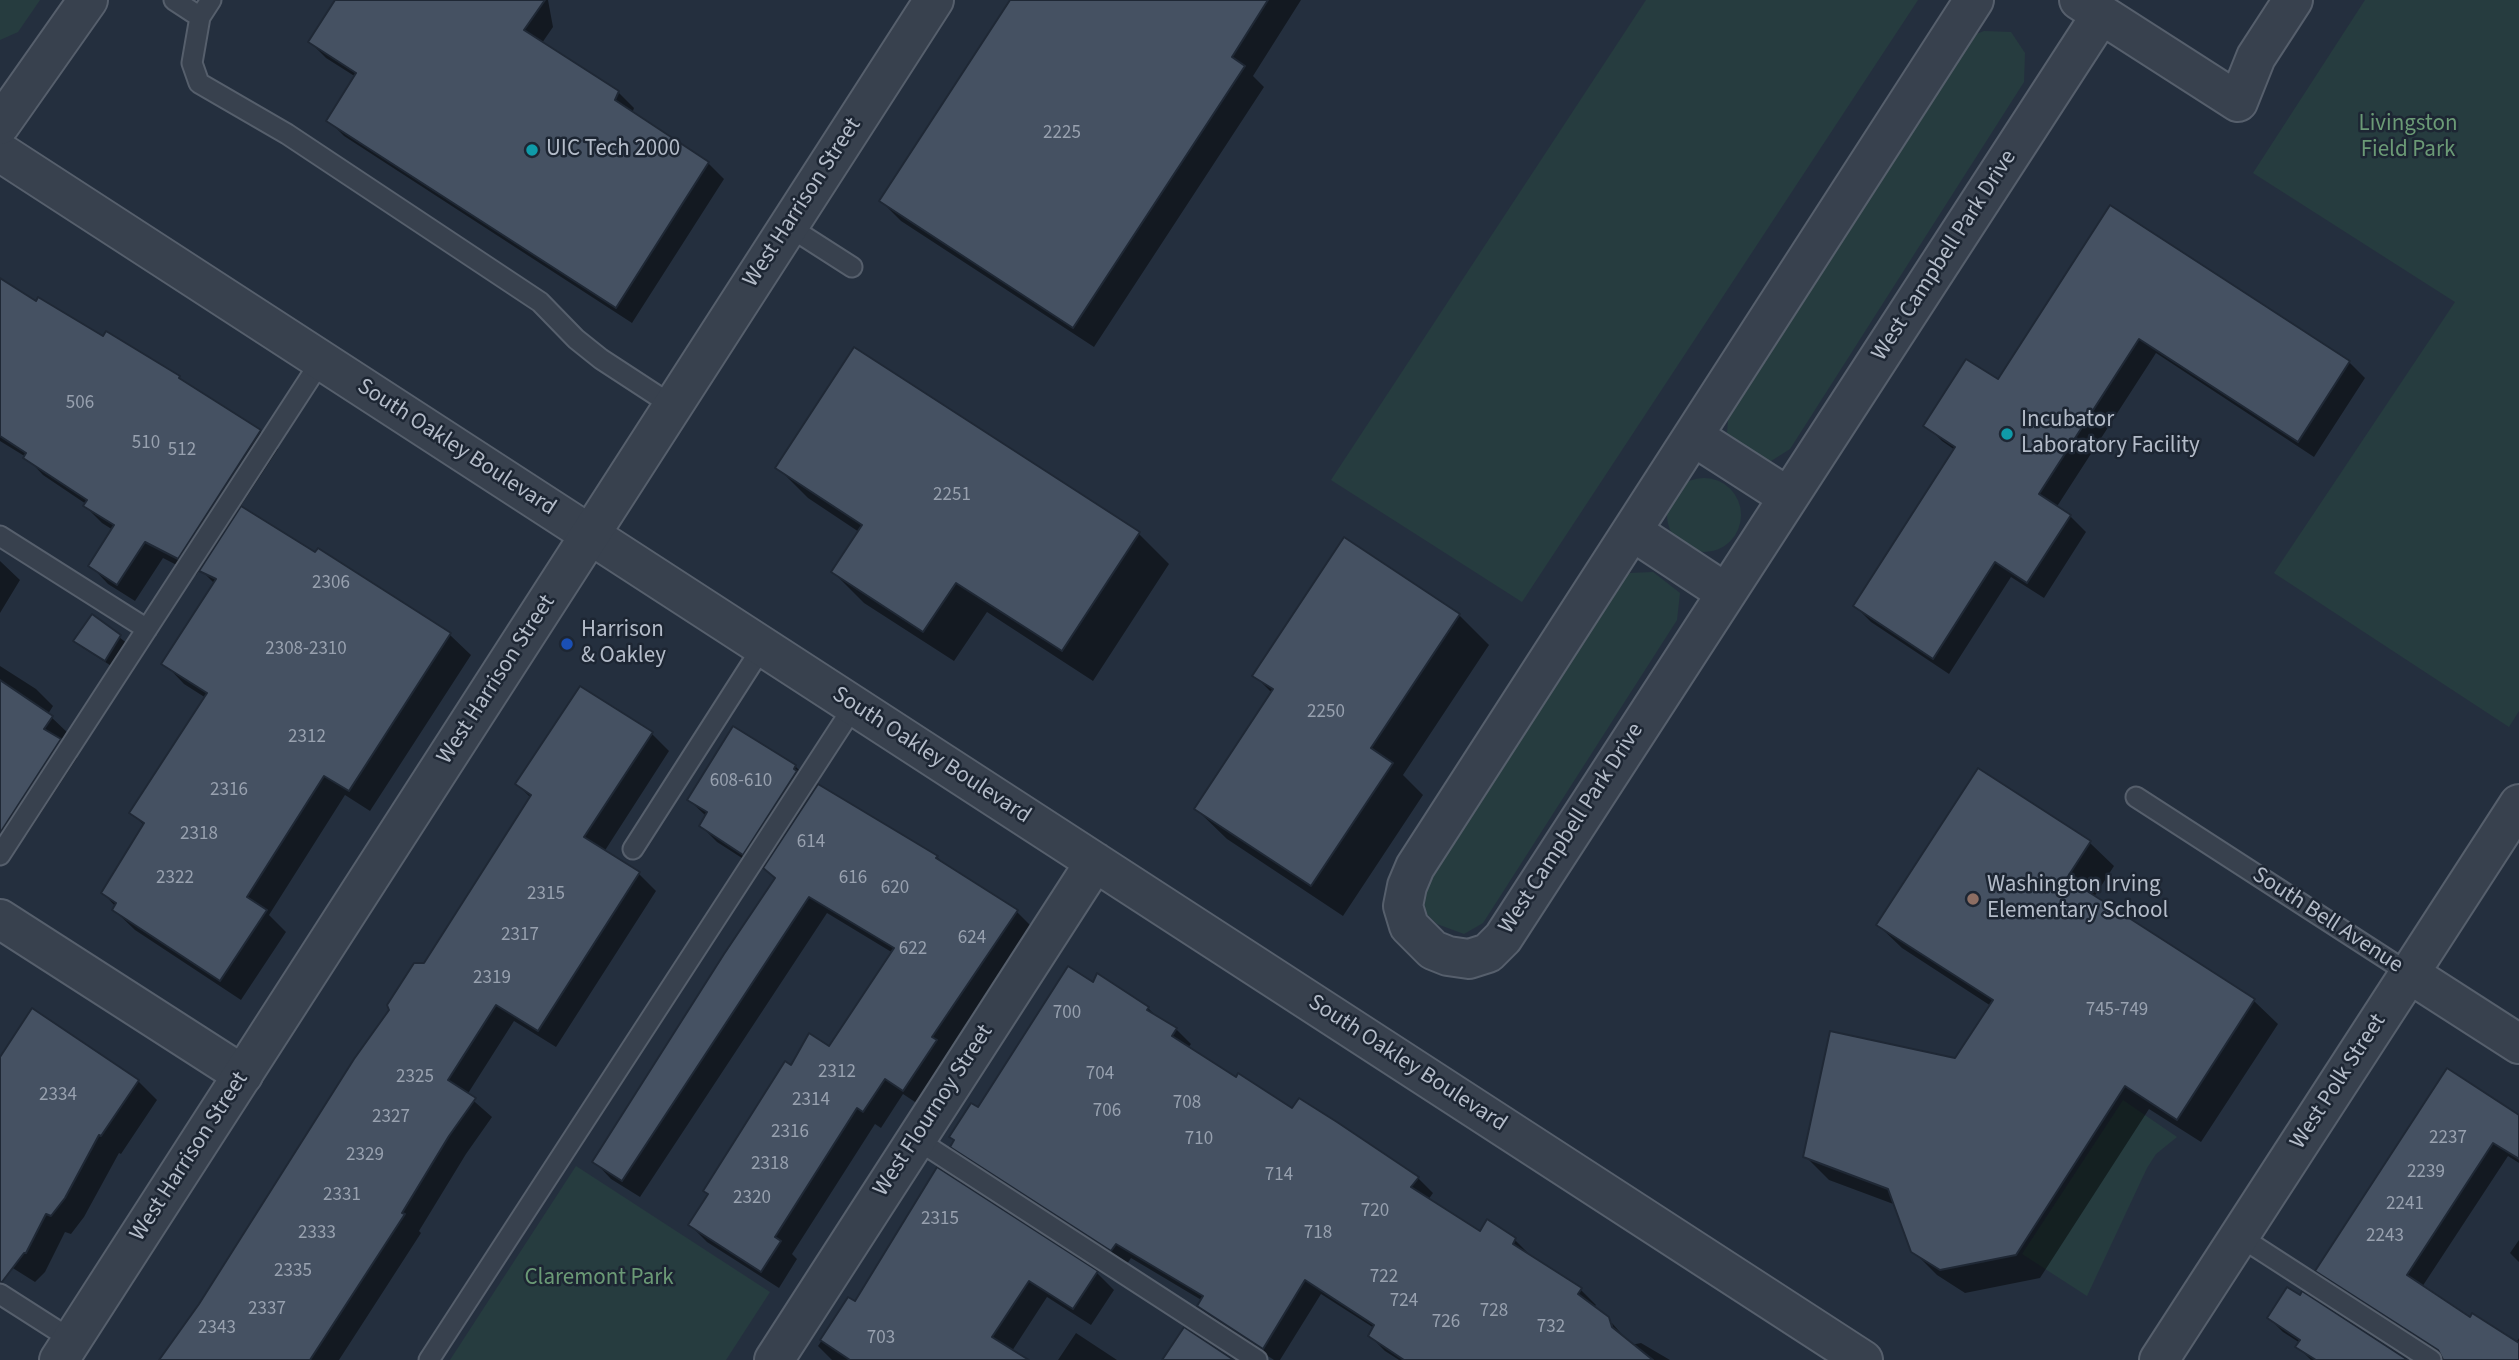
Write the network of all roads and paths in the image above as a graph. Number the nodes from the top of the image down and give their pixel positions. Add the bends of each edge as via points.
1 (88, 0) edge
2 (174, 0) edge
3 (211, 0) edge
4 (934, 0) edge
5 (1974, 0) edge
6 (2293, 0) edge
7 (2090, 7) edge
8 (200, 17) junction
9 (0, 125) edge
10 (0, 152) edge
11 (788, 226) junction
12 (852, 267) dead end
13 (321, 361) junction
14 (673, 406) junction
15 (1693, 436) junction
16 (1788, 497) junction
17 (1632, 531) junction
18 (590, 535) junction
19 (0, 536) edge
20 (1726, 593) junction
21 (146, 629) junction
22 (763, 646) junction
23 (854, 706) junction
24 (2136, 797) dead end
25 (2519, 804) edge
26 (633, 849) dead end
27 (0, 855) edge
28 (1095, 862) junction
29 (0, 919) edge
30 (2410, 974) junction
31 (2519, 1044) edge
32 (243, 1074) junction
33 (916, 1139) junction
34 (2239, 1236) junction
35 (0, 1294) edge
36 (66, 1350) edge
37 (429, 1360) edge
38 (774, 1360) edge
39 (1257, 1360) edge
40 (1863, 1360) edge
41 (2159, 1360) edge
42 (2431, 1360) edge

1 - 9 street
2 - 8 lane
3 - 8 lane
4 - 11 street, West Harrison Street
5 - 15 street, West Campbell Park Drive
6 - 7 street via 2256,57 2238,103
7 - 16 street, West Campbell Park Drive
8 - 14 lane via 192,63 200,83 288,134 540,302 601,359
10 - 13 street, South Oakley Boulevard
11 - 12 lane
11 - 14 street, West Harrison Street
13 - 18 street, South Oakley Boulevard
13 - 21 lane
14 - 18 street, West Harrison Street
15 - 16 street
15 - 17 street, West Campbell Park Drive
16 - 20 street, West Campbell Park Drive
17 - 20 street
17 - 20 street, West Campbell Park Drive via 1415,867 1403,906 1409,926 1433,950 1469,959 1488,953 1503,938
18 - 22 street, South Oakley Boulevard
18 - 32 street, West Harrison Street
19 - 21 lane
21 - 27 lane
22 - 23 street, South Oakley Boulevard
22 - 26 lane
23 - 28 street, South Oakley Boulevard
23 - 37 lane
24 - 30 lane, South Bell Avenue
25 - 30 street, West Polk Street
28 - 33 street, West Flournoy Street
28 - 40 street, South Oakley Boulevard
29 - 32 street
30 - 31 street, South Bell Avenue
30 - 34 street, West Polk Street
32 - 36 street, West Harrison Street
33 - 38 street, West Flournoy Street
33 - 39 lane
34 - 41 street, West Polk Street
34 - 42 lane
35 - 36 lane

